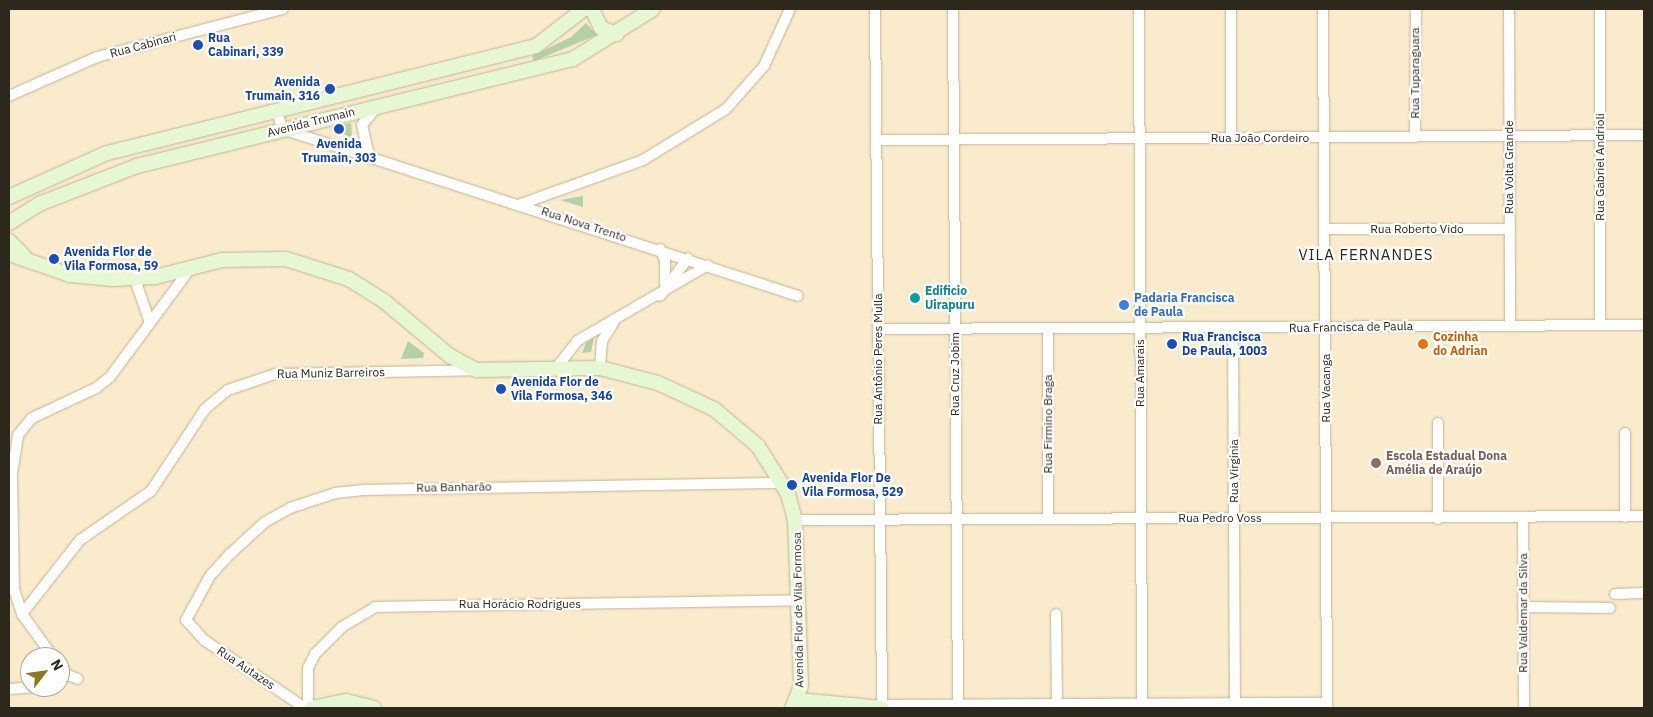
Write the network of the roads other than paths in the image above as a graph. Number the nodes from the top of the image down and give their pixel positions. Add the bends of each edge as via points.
1 (283, 9) edge
2 (584, 9) edge
3 (592, 9) edge
4 (653, 9) edge
5 (790, 9) edge
6 (875, 9) edge
7 (953, 9) edge
8 (1139, 9) edge
9 (1231, 9) edge
10 (1323, 9) edge
11 (1416, 9) edge
12 (1509, 9) edge
13 (1600, 9) edge
14 (617, 34) junction
15 (9, 96) edge
16 (380, 105) junction
17 (277, 111) junction
18 (282, 129) junction
19 (1599, 135) junction
20 (1644, 135) edge
21 (1509, 136) junction
22 (1415, 137) junction
23 (1139, 138) junction
24 (1231, 138) junction
25 (1324, 138) junction
26 (876, 140) junction
27 (953, 140) junction
28 (369, 155) junction
29 (9, 198) edge
30 (521, 204) junction
31 (9, 223) edge
32 (1510, 228) junction
33 (1325, 229) junction
34 (9, 241) edge
35 (660, 249) junction
36 (9, 254) edge
37 (24, 256) junction
38 (688, 258) junction
39 (708, 265) junction
40 (190, 269) junction
41 (135, 279) junction
42 (665, 284) junction
43 (660, 296) junction
44 (798, 296) dead end
45 (614, 321) junction
46 (150, 323) junction
47 (1600, 325) junction
48 (1644, 325) edge
49 (1510, 326) junction
50 (1326, 327) junction
51 (1233, 328) junction
52 (878, 329) junction
53 (955, 329) junction
54 (1048, 329) junction
55 (1140, 329) junction
56 (557, 367) junction
57 (600, 368) junction
58 (476, 370) junction
59 (1438, 423) dead end
60 (1625, 433) dead end
61 (782, 483) junction
62 (1625, 516) junction
63 (1644, 516) edge
64 (1141, 518) junction
65 (1234, 518) junction
66 (1523, 518) junction
67 (1048, 519) junction
68 (1327, 519) junction
69 (1438, 519) junction
70 (795, 520) junction
71 (878, 520) junction
72 (956, 520) junction
73 (1644, 593) edge
74 (1615, 594) dead end
75 (799, 600) junction
76 (1523, 607) junction
77 (1610, 608) dead end
78 (22, 614) junction
79 (1056, 614) dead end
80 (188, 625) joint
81 (46, 647) edge
82 (70, 676) edge
83 (78, 679) dead end
84 (795, 704) edge
85 (1235, 704) junction
86 (1057, 705) junction
87 (1327, 705) edge
88 (1142, 706) edge
89 (882, 707) edge
90 (958, 707) edge
91 (306, 708) edge
92 (312, 708) edge
93 (371, 708) edge
94 (1524, 708) edge

1 - 15 street, Rua Cabinari via 100,56
2 - 17 main road, Avenida Trumain via 536,46
3 - 14 main road via 601,28
4 - 14 main road, Avenida Trumain
5 - 30 street via 764,66 726,109 643,160
6 - 26 street, Rua Antônio Peres Mulla
7 - 27 street, Rua Cruz Jobim
8 - 23 street, Rua Amarais
9 - 24 street
10 - 25 street, Rua Vacanga
11 - 22 street, Rua Tuparaguara
12 - 21 street, Rua Volta Grande
13 - 19 street, Rua Gabriel Andrioli
14 - 16 main road, Avenida Trumain via 555,65
16 - 18 main road, Avenida Trumain
16 - 28 street via 362,125
17 - 18 street
17 - 29 main road, Avenida Trumain via 107,153
18 - 28 street, Rua Nova Trento
18 - 31 main road, Avenida Trumain via 114,173 39,204
19 - 20 street, Rua João Cordeiro
19 - 21 street, Rua João Cordeiro
19 - 47 street, Rua Gabriel Andrioli
21 - 22 street, Rua João Cordeiro
21 - 32 street, Rua Volta Grande
22 - 25 street, Rua João Cordeiro
23 - 24 street, Rua João Cordeiro
23 - 27 street, Rua João Cordeiro
23 - 55 street, Rua Amarais
24 - 25 street, Rua João Cordeiro
25 - 33 street, Rua Vacanga
26 - 27 street, Rua João Cordeiro
26 - 52 street, Rua Antônio Peres Mulla
27 - 53 street, Rua Cruz Jobim
28 - 30 street, Rua Nova Trento
30 - 35 street, Rua Nova Trento
32 - 33 street, Rua Roberto Vido
32 - 49 street, Rua Volta Grande
33 - 50 street, Rua Vacanga
34 - 37 main road
35 - 38 street, Rua Nova Trento
35 - 42 street via 665,260
36 - 37 main road
37 - 41 main road via 70,275
38 - 39 street, Rua Nova Trento
38 - 42 street
39 - 43 street
39 - 44 street, Rua Nova Trento
40 - 41 main road
40 - 46 street
40 - 58 main road via 248,258 313,265 349,279 384,301 450,356
41 - 46 street
42 - 43 street
43 - 45 street
45 - 56 street via 577,341
45 - 57 street via 602,341
46 - 78 street via 128,356 96,388 32,418 18,435 12,474 12,574
47 - 48 street, Rua Francisca de Paula
47 - 49 street, Rua Francisca de Paula
49 - 50 street, Rua Francisca de Paula
50 - 51 street, Rua Francisca de Paula
50 - 68 street, Rua Vacanga
51 - 55 street, Rua Francisca de Paula
51 - 65 street, Rua Virgínia
52 - 53 street, Rua Francisca de Paula
52 - 71 street, Rua Antônio Peres Mulla
53 - 54 street, Rua Francisca de Paula
53 - 72 street, Rua Cruz Jobim
54 - 55 street, Rua Francisca de Paula
54 - 67 street, Rua Firmino Braga
55 - 64 street, Rua Amarais
56 - 57 main road, Avenida Flor de Vila Formosa
56 - 58 main road, Avenida Flor de Vila Formosa
57 - 61 main road, Avenida Flor de Vila Formosa via 658,383 714,408 758,446
58 - 78 street, Rua Muniz Barreiros via 275,374 228,390 205,409 151,491 80,540
59 - 69 street
60 - 62 street
61 - 70 main road, Avenida Flor de Vila Formosa
61 - 80 street, Rua Banharão via 335,493 290,508 250,535 210,576 189,610
62 - 63 street, Rua Pedro Voss
62 - 66 street, Rua Pedro Voss
64 - 65 street, Rua Pedro Voss
64 - 67 street, Rua Pedro Voss
64 - 88 street, Rua Amarais
65 - 68 street, Rua Pedro Voss
65 - 85 street, Rua Virgínia
66 - 69 street, Rua Pedro Voss
66 - 76 street, Rua Valdemar da Silva
67 - 72 street, Rua Pedro Voss
68 - 69 street, Rua Pedro Voss
68 - 87 street, Rua Vacanga
70 - 71 street, Rua Pedro Voss
70 - 75 main road, Avenida Flor de Vila Formosa
71 - 72 street, Rua Pedro Voss
71 - 89 street, Rua Antônio Peres Mulla
72 - 90 street, Rua Cruz Jobim
73 - 74 street
75 - 84 main road, Avenida Flor de Vila Formosa
75 - 91 street, Rua Horácio Rodrigues via 376,607 342,627 315,654 307,674
76 - 77 street
76 - 94 street, Rua Valdemar da Silva
78 - 81 street
79 - 86 street
80 - 91 street, Rua Autazes
82 - 83 street
84 - 89 main road
85 - 87 street
85 - 88 street
86 - 88 street
86 - 90 street
89 - 90 street
92 - 93 main road via 332,701

